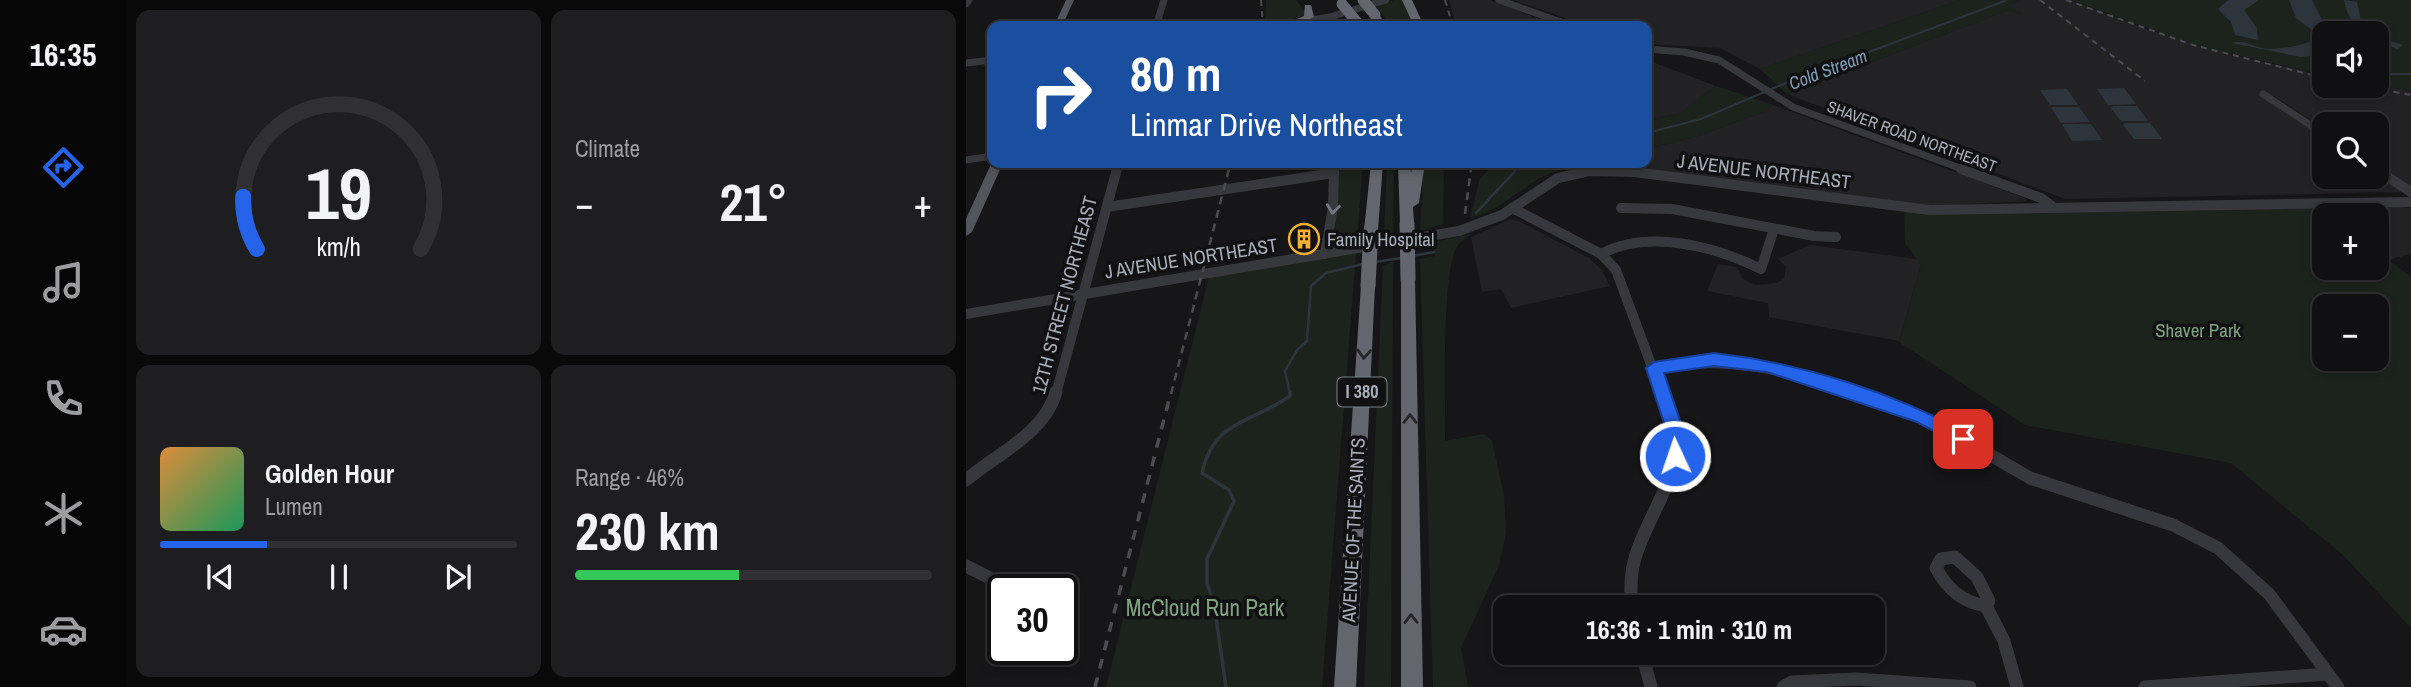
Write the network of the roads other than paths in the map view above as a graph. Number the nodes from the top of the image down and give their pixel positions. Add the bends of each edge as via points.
1 (1070, 0) edge
2 (1164, 0) edge
3 (1363, 0) edge
4 (1386, 0) edge
5 (1407, 0) edge
6 (1499, 0) edge
7 (1340, 2) edge
8 (1305, 4) edge
9 (1060, 21) edge
10 (1158, 21) edge
11 (1300, 21) edge
12 (1320, 21) edge
13 (1328, 21) edge
14 (1355, 21) edge
15 (1378, 21) edge
16 (1417, 21) edge
17 (1558, 21) edge
18 (1652, 50) edge
19 (987, 61) edge
20 (966, 63) edge
21 (2263, 94) dead end
22 (2312, 126) edge
23 (987, 157) edge
24 (966, 160) edge
25 (994, 168) edge
26 (1118, 168) edge
27 (1334, 168) edge
28 (1369, 168) edge
29 (1376, 168) edge
30 (1404, 168) edge
31 (1418, 168) edge
32 (2389, 178) edge
33 (2411, 192) edge
34 (2411, 202) edge
35 (1373, 203) junction
36 (2052, 206) junction
37 (1107, 207) junction
38 (1512, 208) junction
39 (1621, 208) dead end
40 (1407, 224) junction
41 (1774, 229) junction
42 (966, 232) edge
43 (1836, 237) dead end
44 (1325, 254) junction
45 (1601, 254) junction
46 (1083, 294) junction
47 (966, 314) edge
48 (1654, 368) junction
49 (966, 480) edge
50 (966, 566) edge
51 (987, 576) edge
52 (1349, 592) junction
53 (1630, 595) edge
54 (1986, 606) dead end
55 (1645, 665) edge
56 (2328, 674) junction
57 (1336, 687) edge
58 (1345, 687) edge
59 (1412, 687) edge
60 (1651, 687) edge
61 (1783, 687) edge
62 (1970, 687) edge
63 (2017, 687) edge
64 (2145, 687) edge
65 (2338, 687) edge

1 - 9 main road
2 - 10 street
3 - 15 highway, bridge
4 - 13 street
5 - 16 highway
6 - 17 street
7 - 14 highway, bridge
8 - 11 highway via 1309,17
8 - 12 highway
18 - 36 street, SHAVER ROAD NORTHEAST via 1703,55 1743,73 1784,102
19 - 20 street
21 - 22 street
23 - 24 street
25 - 42 main road
26 - 37 street, 12TH STREET NORTHEAST
27 - 37 street
27 -> 44 street
28 - 35 highway
29 - 35 highway, AVENUE OF THE SAINTS / I 380
30 - 40 highway, I 380
31 - 40 highway
32 - 33 street
34 - 36 street, J AVENUE NORTHEAST
35 -> 52 highway, AVENUE OF THE SAINTS / I 380, bridge
36 - 38 street, J AVENUE NORTHEAST via 1930,210 1746,185 1589,171 1543,185
37 - 46 street, 12TH STREET NORTHEAST
38 - 44 street, J AVENUE NORTHEAST via 1459,231
38 - 45 street
39 - 41 street via 1672,209
59 -> 40 highway, I 380, bridge
41 - 43 street
41 - 45 street via 1761,269 1744,260 1650,241 1627,243
44 - 46 street, J AVENUE NORTHEAST
45 - 48 street via 1623,285
46 - 47 street, J AVENUE NORTHEAST
46 - 49 street, 12TH STREET NORTHEAST via 1048,412 1026,436
48 - 53 street via 1675,432 1675,456 1665,491 1634,552
48 - 56 street via 1735,360 1829,384 1923,417 2031,478 2199,537 2249,573
50 - 51 street
52 - 57 highway
52 - 58 highway, AVENUE OF THE SAINTS / I 380
54 - 63 street via 2004,642
55 - 60 street
56 - 64 street
56 - 65 street
61 - 62 street via 1792,682 1856,679

